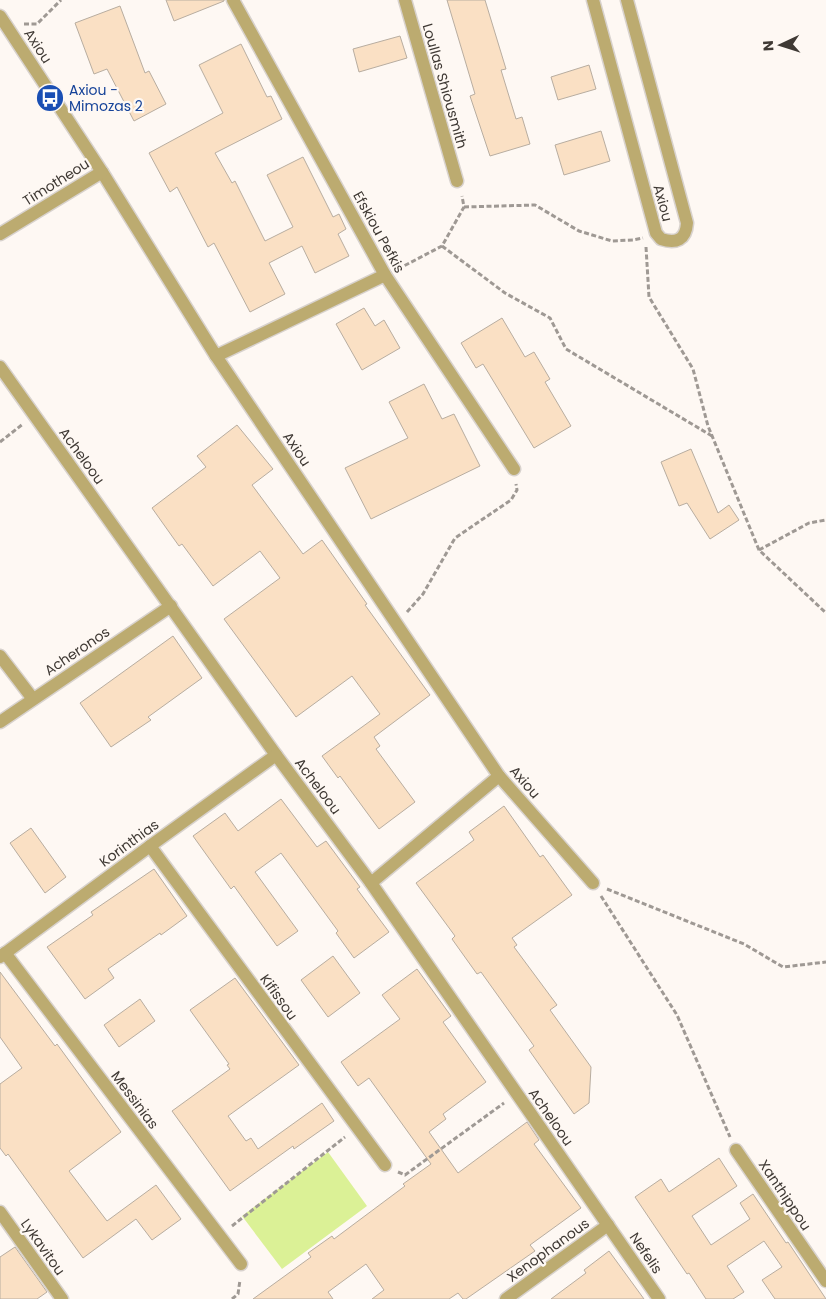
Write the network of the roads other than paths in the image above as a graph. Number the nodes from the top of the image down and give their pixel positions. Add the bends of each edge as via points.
1 (233, 0) edge
2 (405, 0) edge
3 (593, 0) edge
4 (627, 0) edge
5 (2, 23) edge
6 (102, 172) junction
7 (457, 181) road end
8 (0, 234) edge
9 (385, 275) junction
10 (216, 356) junction
11 (0, 367) edge
12 (514, 469) road end
13 (171, 606) junction
14 (0, 656) edge
15 (34, 699) junction
16 (0, 722) edge
17 (276, 755) junction
18 (499, 776) junction
19 (150, 846) junction
20 (371, 883) junction
21 (593, 883) road end
22 (3, 955) edge
23 (736, 1150) road end
24 (385, 1165) road end
25 (0, 1212) edge
26 (608, 1225) junction
27 (241, 1264) road end
28 (826, 1281) edge
29 (62, 1299) edge
30 (506, 1299) edge
31 (659, 1299) edge

1 - 9 street, Efskiou Pefkis
2 - 7 street, Loullas Shiousmith
3 - 4 street, Axiou via 656,233 661,239 675,242 682,238 687,223
5 - 6 street, Axiou
6 - 8 street, Timotheou
6 - 10 street, Axiou
9 - 10 street
9 - 12 street, Efskiou Pefkis
10 - 18 street, Axiou
11 - 13 street, Acheloou
13 - 15 street, Acheronos
13 - 17 street, Acheloou
14 - 15 street
15 - 16 street, Acheronos
17 - 19 street, Korinthias
17 - 20 street, Acheloou
18 - 20 street
18 - 21 street, Axiou
19 - 22 street, Korinthias
19 - 24 street, Kifissou
20 - 26 street, Acheloou
22 - 27 street, Messinias
23 - 28 street, Xanthippou
25 - 29 street, Lykavitou
26 - 30 street, Xenophanous
26 - 31 street, Nefelis

